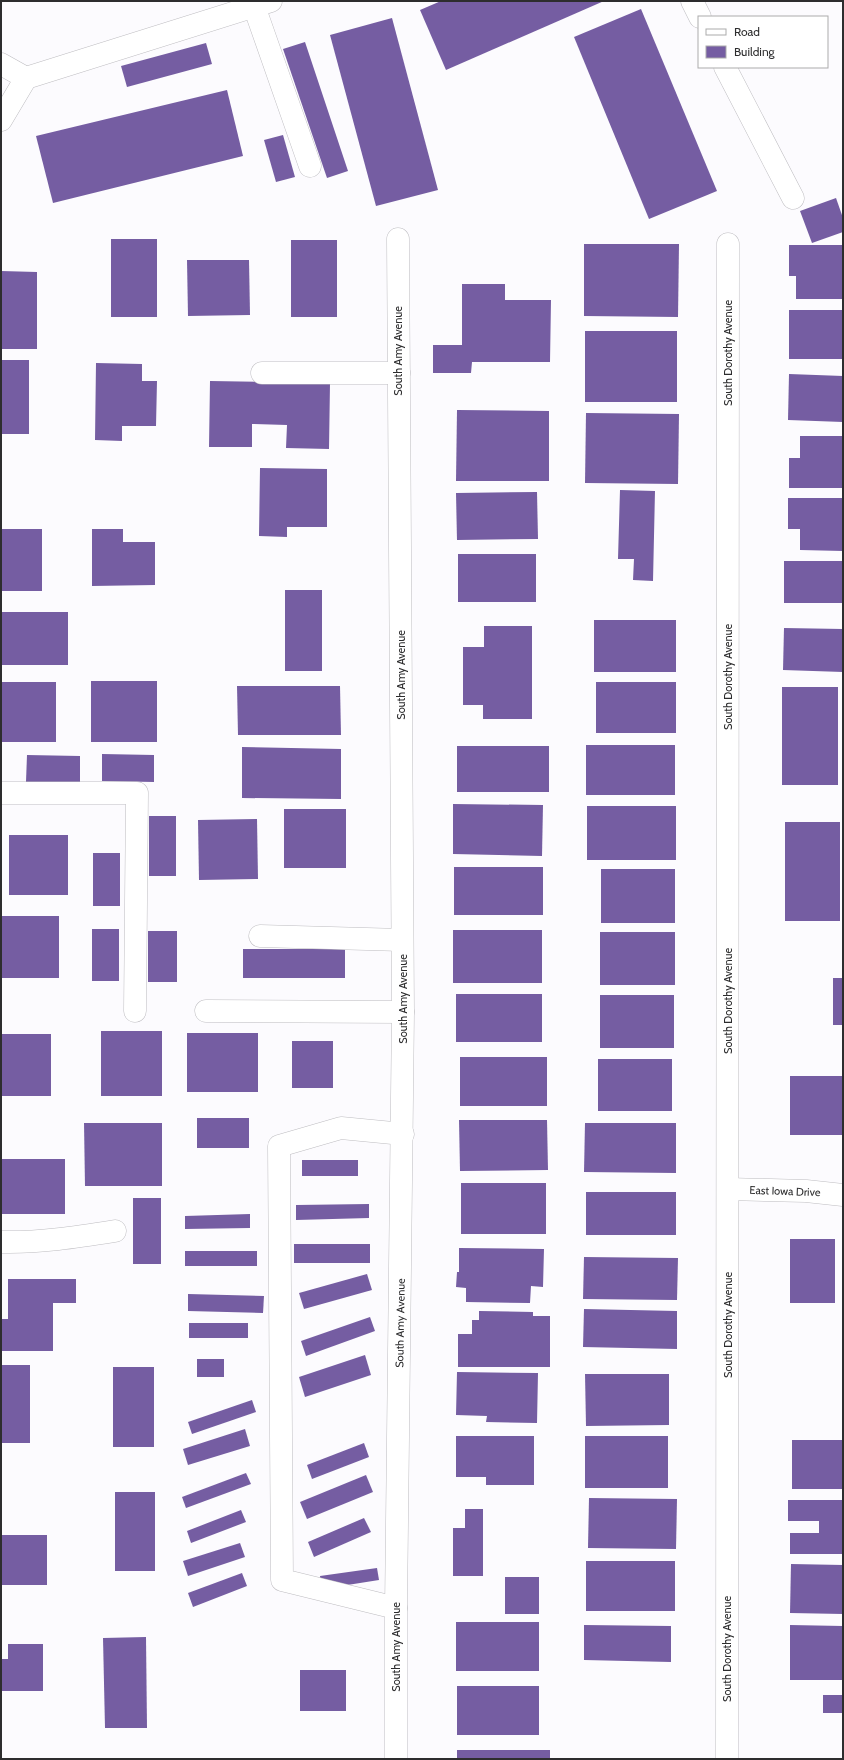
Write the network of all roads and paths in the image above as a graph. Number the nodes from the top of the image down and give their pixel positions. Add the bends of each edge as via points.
1 (692, 1) edge
2 (262, 4) edge
3 (700, 16) edge
4 (1, 64) edge
5 (726, 68) edge
6 (26, 78) junction
7 (1, 120) edge
8 (310, 166) dead end
9 (793, 198) dead end
10 (398, 239) dead end
11 (728, 244) dead end
12 (399, 372) junction
13 (262, 373) dead end
14 (1, 793) edge
15 (260, 936) dead end
16 (402, 940) junction
17 (206, 1010) dead end
18 (135, 1011) dead end
19 (403, 1012) junction
20 (402, 1134) junction
21 (728, 1189) junction
22 (843, 1195) edge
23 (114, 1231) dead end
24 (1, 1242) edge
25 (396, 1608) junction
26 (396, 1759) edge
27 (727, 1759) edge

1 - 3 street
2 - 6 street
2 - 8 street
4 - 6 street
5 - 9 street
6 - 7 street
10 - 12 street, South Amy Avenue
11 - 21 street, South Dorothy Avenue
12 - 13 street
12 - 16 street, South Amy Avenue
14 - 18 street via 137,793
15 - 16 street
16 - 19 street, South Amy Avenue
17 - 19 street
19 - 20 street, South Amy Avenue
20 - 25 street, South Amy Avenue
20 - 25 street via 341,1128 279,1146 282,1580
21 - 22 street, East Iowa Drive via 806,1191
21 - 27 street, South Dorothy Avenue
23 - 24 street via 79,1237
25 - 26 street, South Amy Avenue

